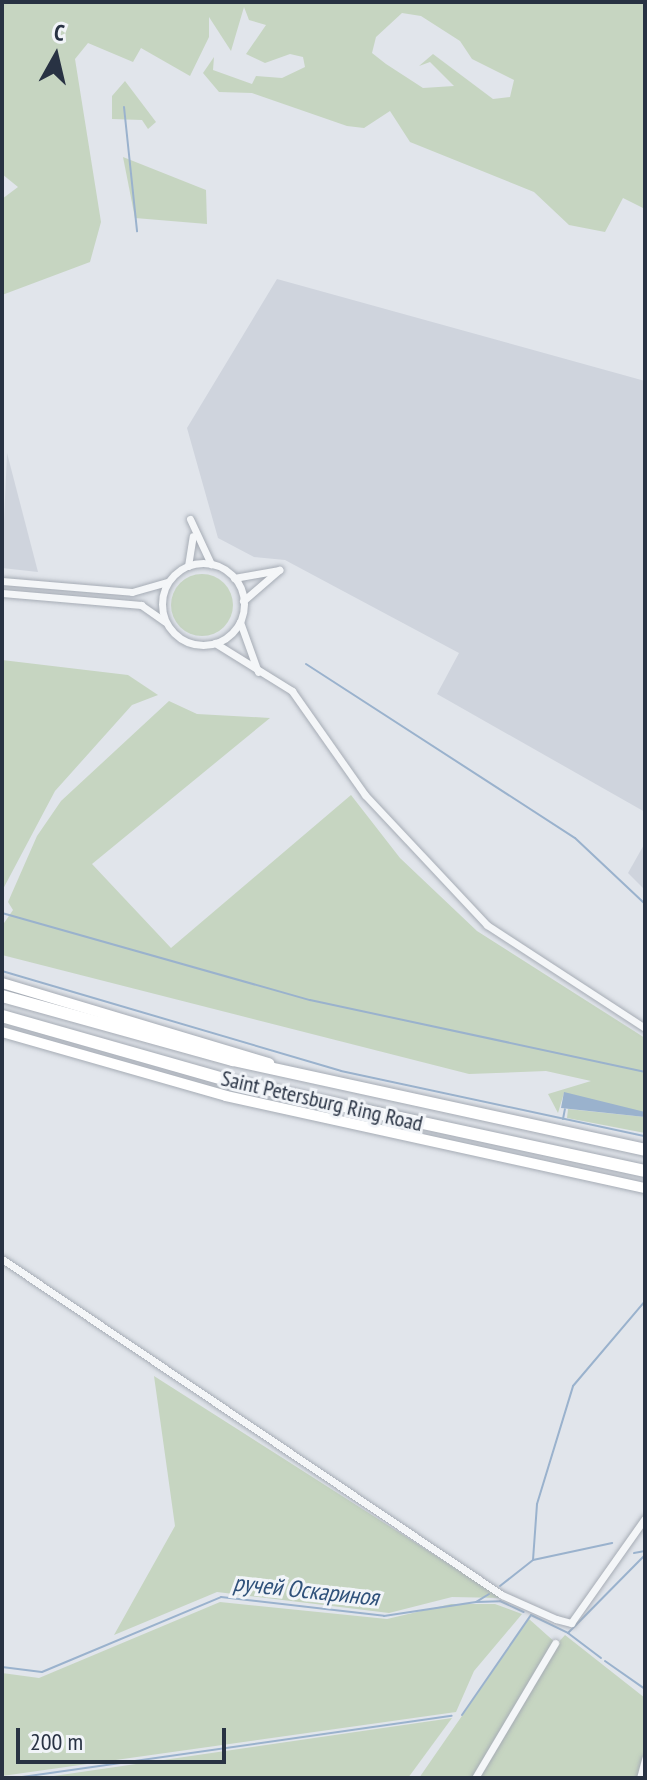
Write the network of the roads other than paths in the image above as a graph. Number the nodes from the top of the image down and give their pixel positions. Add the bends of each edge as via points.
1 (190, 519) dead end
2 (193, 534) junction
3 (211, 564) junction
4 (188, 566) junction
5 (234, 578) junction
6 (2, 581) edge
7 (168, 582) junction
8 (2, 593) edge
9 (243, 601) junction
10 (239, 622) junction
11 (167, 624) junction
12 (215, 643) junction
13 (258, 672) junction
14 (2, 983) edge
15 (2, 996) edge
16 (2, 1016) edge
17 (645, 1028) edge
18 (2, 1032) edge
19 (335, 1084) junction
20 (645, 1150) edge
21 (645, 1171) edge
22 (645, 1188) edge
23 (2, 1259) edge
24 (645, 1518) edge
25 (555, 1643) dead end
26 (645, 1759) edge
27 (475, 1778) edge
28 (640, 1778) edge

1 - 2 street
2 - 3 street
2 - 4 street
3 - 4 street
3 - 5 street
4 - 7 street
5 - 9 street
5 - 9 street via 279,570
6 - 7 street via 132,592
7 - 11 street via 162,603
8 - 11 street via 141,605
9 - 10 street
10 - 12 street
10 - 13 street
11 - 12 street via 183,639
12 - 13 street
13 - 17 street via 292,691 365,795 487,925
14 - 19 street
15 - 19 highway, Saint Petersburg Ring Road
16 - 21 highway, Saint Petersburg Ring Road via 233,1082
18 - 22 street via 226,1096
19 - 20 highway, Saint Petersburg Ring Road
23 - 24 street via 502,1595 556,1619 571,1623
25 - 27 street
26 - 28 street

